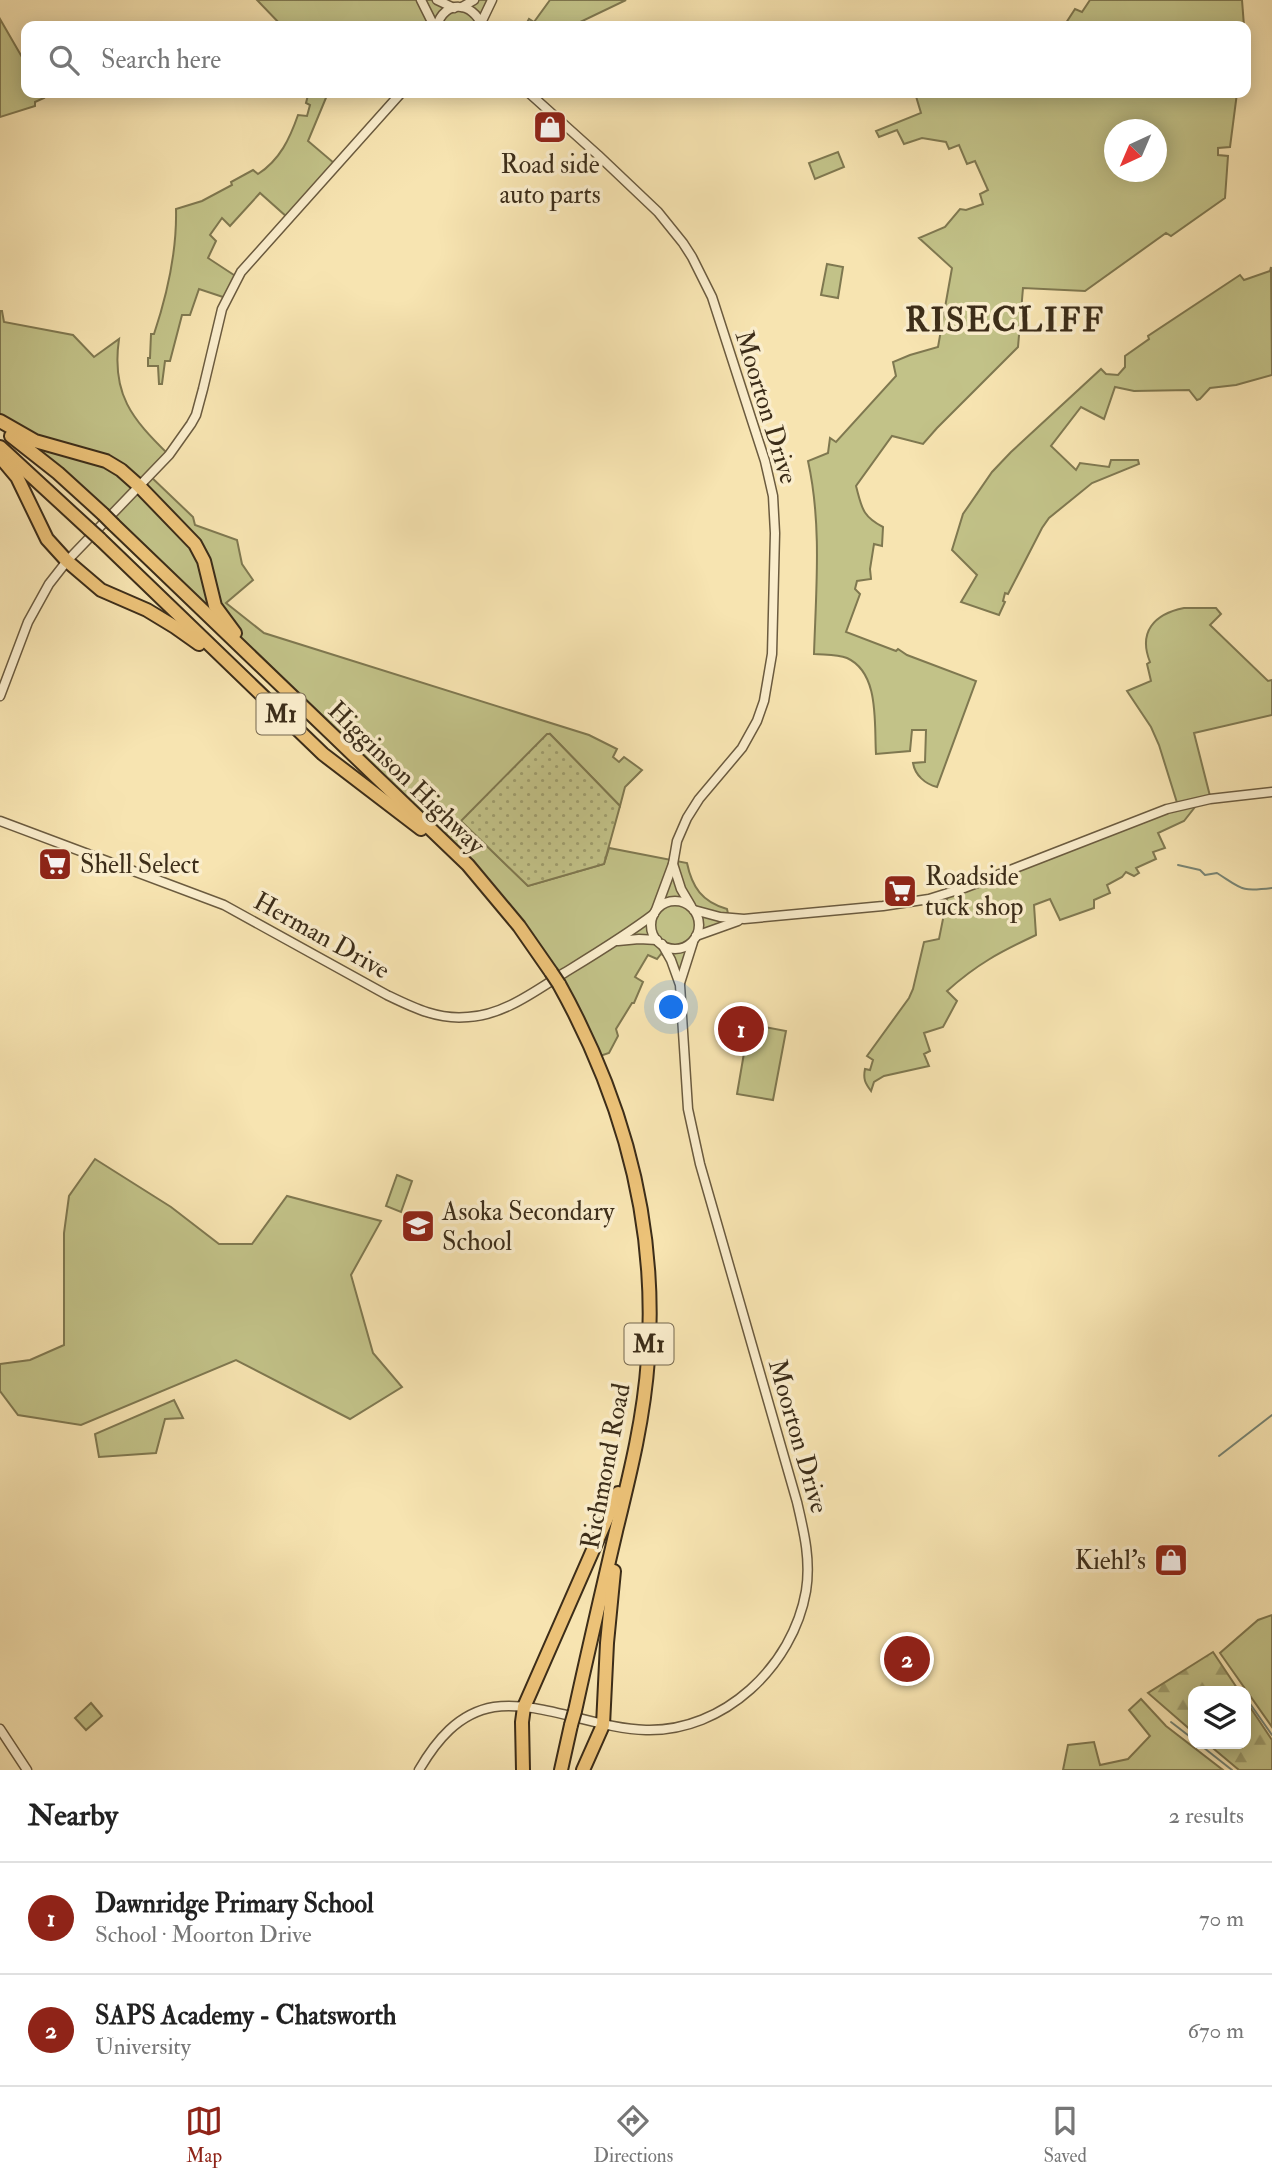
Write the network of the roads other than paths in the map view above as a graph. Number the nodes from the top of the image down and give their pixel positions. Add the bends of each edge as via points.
1 (421, 0) edge
2 (437, 0) edge
3 (474, 0) edge
4 (492, 0) edge
5 (458, 7) junction
6 (432, 21) edge
7 (438, 21) edge
8 (479, 21) edge
9 (484, 21) edge
10 (396, 98) edge
11 (534, 98) edge
12 (0, 421) edge
13 (0, 427) edge
14 (0, 447) edge
15 (0, 457) edge
16 (139, 486) junction
17 (102, 523) junction
18 (67, 561) junction
19 (273, 679) junction
20 (259, 693) junction
21 (0, 696) edge
22 (1272, 792) edge
23 (0, 821) edge
24 (673, 864) junction
25 (475, 874) junction
26 (692, 908) junction
27 (655, 912) junction
28 (744, 919) junction
29 (695, 938) junction
30 (615, 942) junction
31 (659, 942) junction
32 (680, 985) junction
33 (643, 1406) junction
34 (624, 1498) junction
35 (524, 1707) junction
36 (568, 1713) junction
37 (603, 1725) junction
38 (0, 1728) edge
39 (27, 1770) edge
40 (419, 1770) edge
41 (523, 1770) edge
42 (561, 1770) edge
43 (583, 1770) edge

1 - 6 street
2 - 5 street
3 - 5 street
4 - 9 street
5 - 7 street
5 - 8 street via 473,12
10 - 16 street via 241,272 222,309 196,415 178,444
11 - 24 street, Moorton Drive via 641,195 692,257 712,297 773,496 772,654 764,701 742,748 687,818
12 - 16 highway via 35,441 106,461
13 - 17 highway, Higginson Highway / M1 via 58,472
14 - 17 highway, Higginson Highway / M1
15 - 18 highway via 17,477 47,539
16 - 17 street
16 - 19 highway via 195,544 215,606
17 - 18 street
17 - 19 highway, Higginson Highway / M1
17 - 20 highway, Higginson Highway / M1, bridge via 100,539
18 - 20 highway via 101,590 175,627
18 - 21 street via 34,609
19 - 25 highway, Higginson Highway / M1
20 - 25 highway, Higginson Highway / M1 via 323,754
22 - 28 street via 1167,809 929,899
23 - 30 street, Herman Drive via 224,905 387,995 437,1016 476,1017 505,1008
24 - 26 street
24 - 27 street, Moorton Drive
25 - 33 highway, Richmond Road / M1, bridge via 559,984 591,1045 626,1139 644,1227 650,1294
26 - 27 street via 673,901
26 - 28 street
26 - 29 street via 699,923
27 - 30 street, Herman Drive
27 - 31 street via 652,928
28 - 29 street
29 - 31 street via 678,948
29 - 32 street, Moorton Drive
30 - 31 street, Herman Drive
31 - 32 street, Moorton Drive
32 - 37 street, Moorton Drive via 693,1137 797,1502 807,1550 806,1590 786,1645 761,1679 737,1700 710,1716 670,1728
33 - 34 highway, Richmond Road / M1
33 - 35 highway via 611,1514
34 - 36 highway, Richmond Road / M1
34 - 37 highway via 611,1594
35 - 36 street, Moorton Drive
35 - 40 street, Moorton Drive via 493,1707 466,1717 440,1738
35 - 41 highway
36 - 37 street, Moorton Drive
36 - 42 highway, Richmond Road / M1, bridge via 571,1725
37 - 43 highway
38 - 39 street

